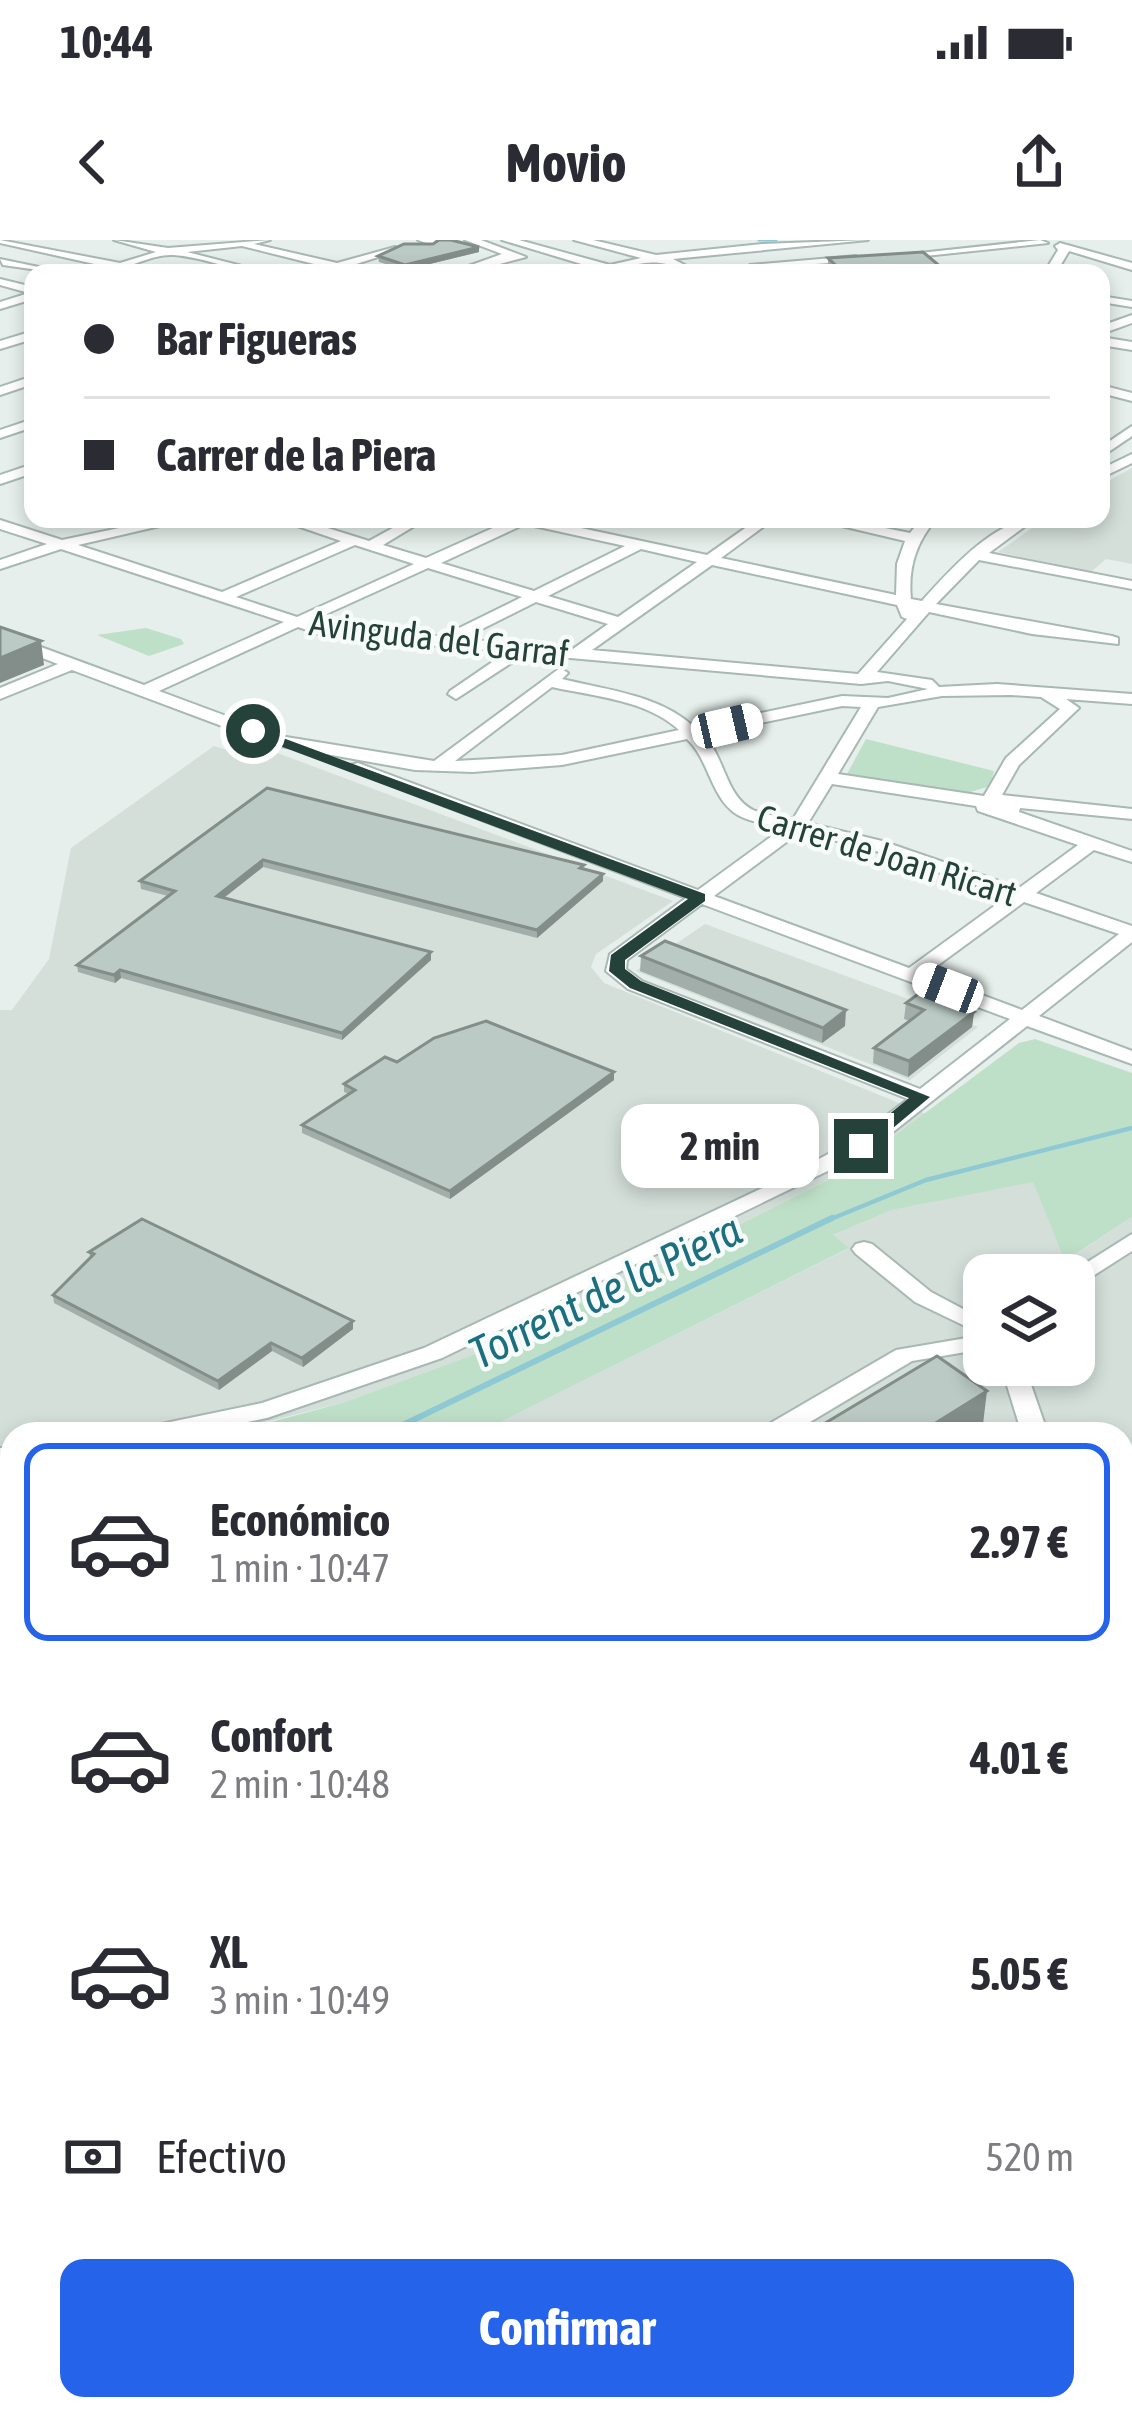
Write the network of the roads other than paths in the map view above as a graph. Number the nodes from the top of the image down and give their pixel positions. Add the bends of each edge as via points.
1 (0, 240) edge
2 (69, 240) edge
3 (119, 240) edge
4 (221, 240) edge
5 (265, 240) edge
6 (371, 240) edge
7 (470, 240) edge
8 (579, 240) edge
9 (693, 240) edge
10 (863, 240) edge
11 (893, 240) edge
12 (908, 240) edge
13 (1042, 241) edge
14 (1090, 241) edge
15 (598, 242) edge
16 (236, 243) junction
17 (497, 243) edge
18 (750, 247) junction
19 (1065, 247) junction
20 (40, 249) junction
21 (169, 251) junction
22 (514, 254) junction
23 (918, 255) junction
24 (891, 257) edge
25 (870, 258) edge
26 (661, 260) junction
27 (1, 262) edge
28 (108, 264) edge
29 (130, 264) edge
30 (224, 264) edge
31 (319, 264) edge
32 (359, 264) edge
33 (483, 264) edge
34 (550, 264) edge
35 (590, 264) edge
36 (643, 264) edge
37 (671, 264) edge
38 (755, 264) edge
39 (794, 264) edge
40 (1055, 264) edge
41 (1132, 264) edge
42 (1, 524) edge
43 (139, 528) edge
44 (312, 528) edge
45 (403, 528) edge
46 (504, 528) edge
47 (565, 528) edge
48 (754, 528) edge
49 (863, 528) edge
50 (920, 528) edge
51 (1015, 528) edge
52 (912, 538) junction
53 (353, 541) junction
54 (62, 544) junction
55 (639, 544) junction
56 (370, 546) junction
57 (977, 555) junction
58 (708, 561) junction
59 (428, 563) junction
60 (0, 565) edge
61 (1132, 586) edge
62 (223, 597) junction
63 (536, 597) junction
64 (901, 602) junction
65 (928, 606) junction
66 (297, 623) junction
67 (621, 623) junction
68 (909, 623) junction
69 (0, 638) edge
70 (1112, 641) dead end
71 (451, 644) junction
72 (520, 650) junction
73 (580, 655) junction
74 (881, 661) junction
75 (72, 664) junction
76 (549, 681) junction
77 (968, 689) junction
78 (904, 690) junction
79 (145, 691) junction
80 (1036, 691) junction
81 (0, 694) edge
82 (456, 694) dead end
83 (859, 694) junction
84 (1132, 699) edge
85 (1064, 703) junction
86 (691, 734) junction
87 (300, 747) junction
88 (438, 766) junction
89 (473, 767) junction
90 (827, 778) junction
91 (443, 802) junction
92 (999, 803) junction
93 (1132, 814) edge
94 (798, 825) junction
95 (1090, 844) junction
96 (1132, 857) edge
97 (1021, 895) junction
98 (700, 898) junction
99 (1132, 933) edge
100 (912, 975) junction
101 (1024, 1018) junction
102 (1132, 1058) edge
103 (922, 1097) junction
104 (1132, 1241) edge
105 (864, 1249) dead end
106 (1095, 1267) edge
107 (963, 1318) edge
108 (963, 1345) edge
109 (1019, 1386) edge
110 (267, 1409) junction
111 (207, 1422) edge
112 (243, 1422) edge
113 (791, 1422) edge
114 (1031, 1422) edge

1 - 20 street
2 - 20 street
3 - 21 street
4 - 16 street
5 - 16 street
6 - 32 street via 395,250
7 - 17 street
8 - 15 street
9 - 18 street
10 - 18 street
11 - 23 street
12 - 23 street
13 - 19 street
13 - 23 street
14 - 19 street
14 - 41 street
15 - 26 street
16 - 21 street
16 - 31 street
17 - 22 street
17 - 35 street
18 - 26 street
18 - 38 street
19 - 40 street
19 - 41 street
20 - 27 street
20 - 28 street
21 - 29 street
21 - 30 street
22 - 33 street
22 - 34 street
23 - 24 street
25 - 39 street
26 - 36 street
26 - 37 street
42 - 54 street, Avinguda del Garraf
43 - 54 street
44 - 53 street
45 - 56 street
46 - 59 street
47 - 55 street
48 - 58 street
49 - 52 street
50 - 52 street
51 - 57 street
52 - 64 street
53 - 56 street
53 - 62 street
54 - 60 street
54 - 62 street, Avinguda del Garraf
55 - 58 street
55 - 63 street
56 - 59 street
57 - 61 street
57 - 65 street
58 - 64 street
58 - 67 street
59 - 63 street
59 - 66 street
62 - 66 street, Avinguda del Garraf
63 - 67 street
63 - 71 street
64 - 65 street
64 - 68 street
65 - 68 street
65 - 70 street
66 - 71 street, Avinguda del Garraf
66 - 79 street
67 - 73 street
68 - 74 street
69 - 75 street
71 - 72 street, Avinguda del Garraf
72 - 73 street, Avinguda del Garraf
72 - 82 street
73 - 76 street
73 - 83 street, Avinguda del Garraf via 827,676
74 - 78 street
74 - 83 street
75 - 79 street
75 - 81 street
76 - 86 street, Carrer de Joan Ricart via 656,708
76 - 88 street
77 - 78 street
77 - 80 street
77 - 84 street via 995,682
77 - 85 street via 983,698
78 - 83 street
78 - 83 street
79 - 87 street
80 - 84 street
80 - 85 street
83 - 86 street
83 - 90 street
84 - 85 street
85 - 92 street via 1071,708 1012,762
86 - 89 street via 562,760
86 - 94 street, Carrer de Joan Ricart via 710,750 734,805
87 - 88 street
87 - 91 street
88 - 89 street
89 - 91 street via 439,781 433,795
90 - 92 street
90 - 94 street
91 - 98 street
92 - 93 street
92 - 95 street
94 - 97 street, Carrer de Joan Ricart
94 - 98 street
95 - 96 street
95 - 97 street
97 - 99 street, Carrer de Joan Ricart
97 - 100 street
98 - 100 street
98 - 103 street via 617,958 616,971
99 - 101 street
100 - 101 street
101 - 102 street
101 - 103 street
103 - 110 street via 861,1146 479,1335
104 - 106 street
105 - 107 street
108 - 113 street via 905,1355
109 - 114 street
110 - 111 street
110 - 112 street

